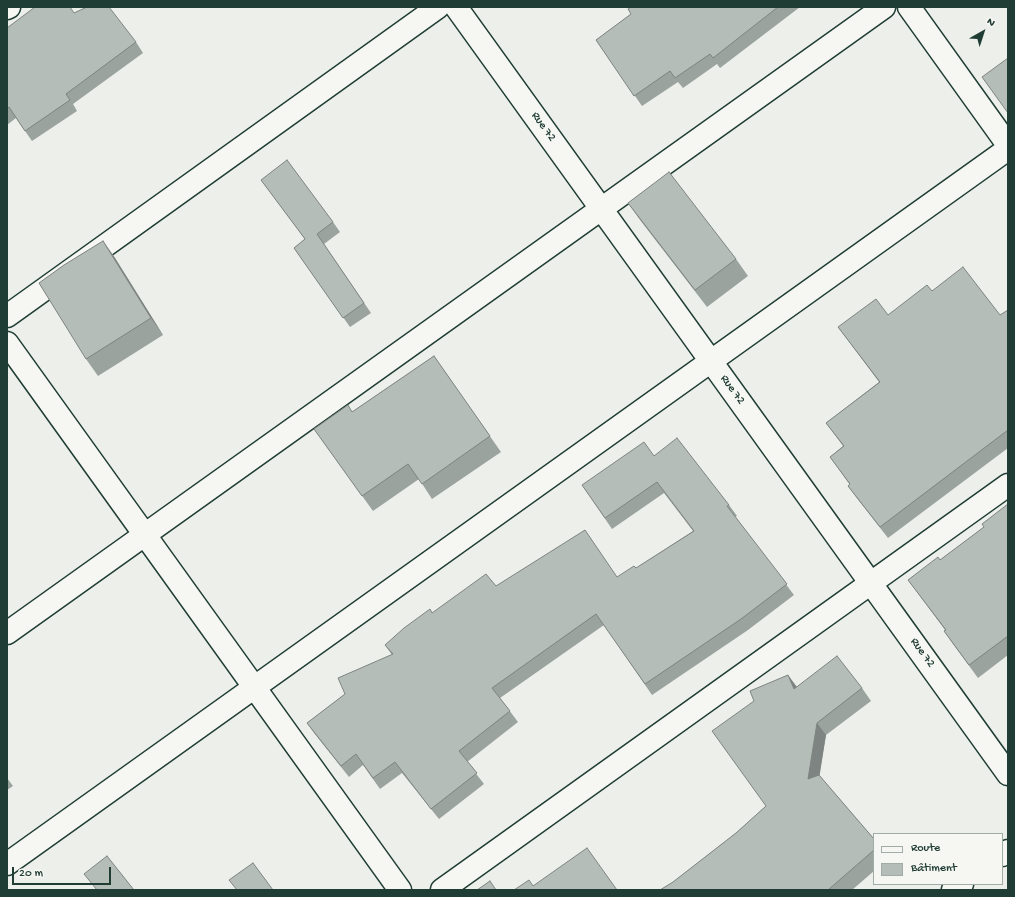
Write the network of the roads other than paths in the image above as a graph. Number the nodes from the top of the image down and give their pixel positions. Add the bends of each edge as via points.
1 (438, 7) edge
2 (456, 7) edge
3 (884, 7) edge
4 (909, 7) edge
5 (1008, 145) edge
6 (1008, 149) edge
7 (601, 208) junction
8 (7, 316) edge
9 (7, 343) edge
10 (711, 361) junction
11 (1008, 485) edge
12 (145, 535) junction
13 (871, 583) junction
14 (7, 633) edge
15 (255, 687) junction
16 (1008, 774) edge
17 (7, 864) edge
18 (400, 890) edge
19 (442, 890) edge

1 - 8 street
2 - 7 street, Rue 72
3 - 7 street
4 - 5 street
6 - 10 street
7 - 10 street, Rue 72
7 - 12 street
9 - 12 street
10 - 13 street, Rue 72
10 - 15 street
11 - 13 street
12 - 14 street
12 - 15 street
13 - 16 street, Rue 72
13 - 19 street
15 - 17 street
15 - 18 street

